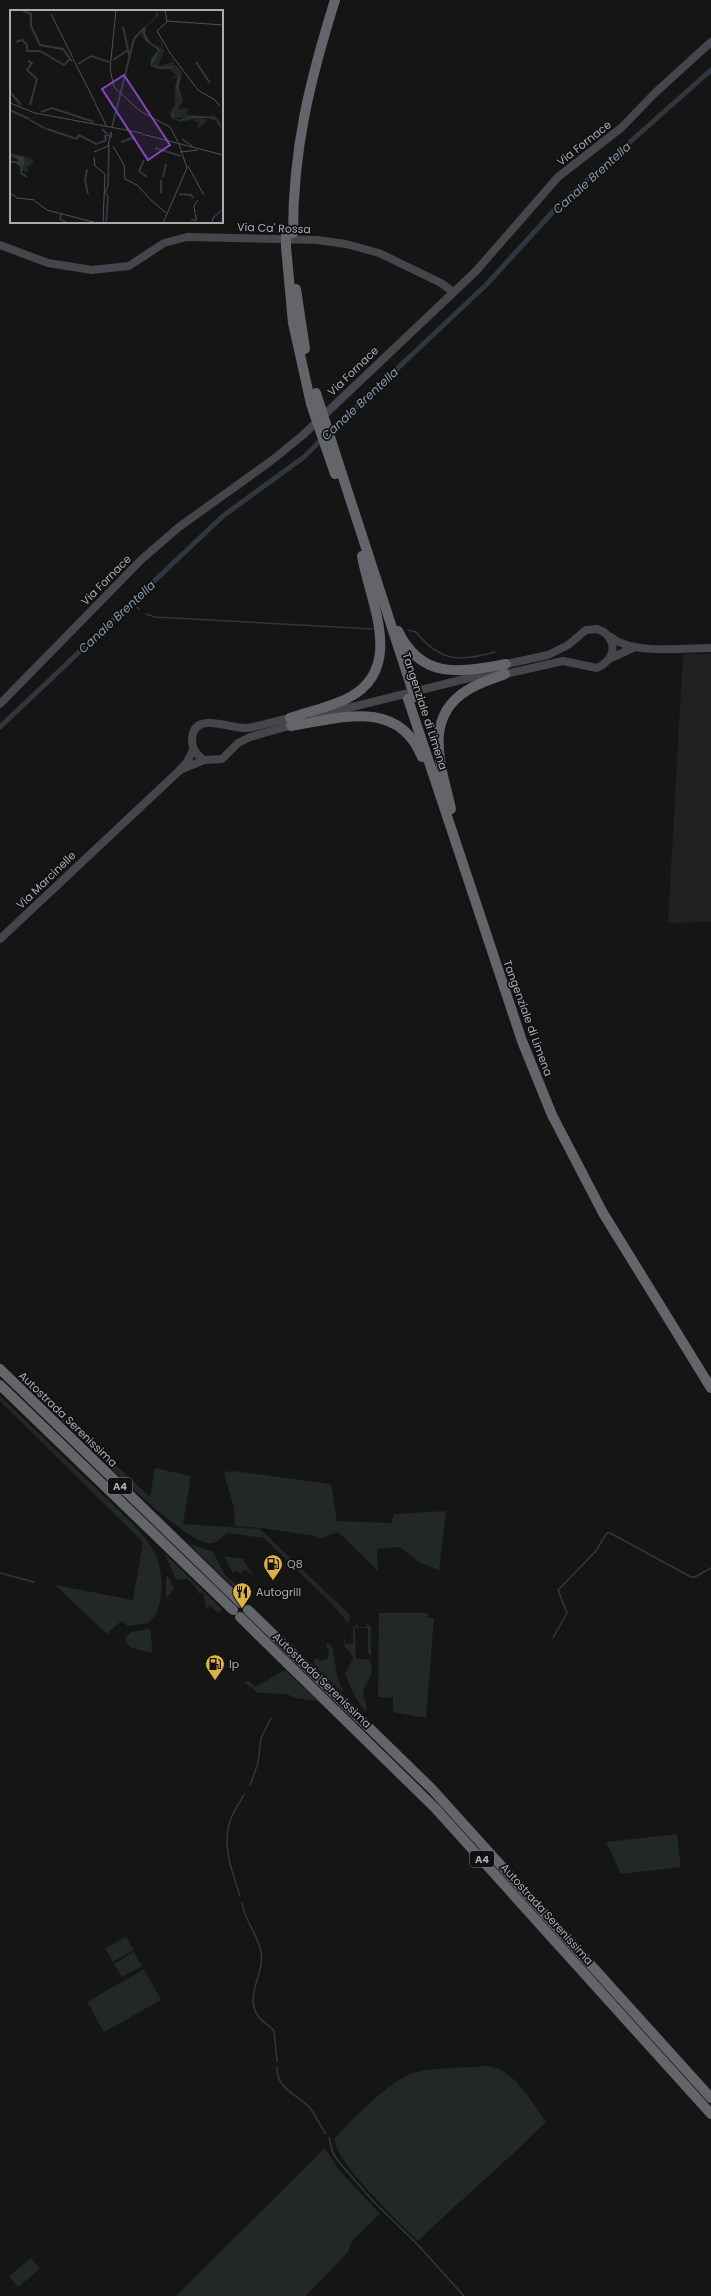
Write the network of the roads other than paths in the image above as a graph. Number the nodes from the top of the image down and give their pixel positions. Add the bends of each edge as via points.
1 (328, 0) edge
2 (334, 0) edge
3 (711, 42) edge
4 (289, 233) junction
5 (0, 245) edge
6 (289, 247) junction
7 (453, 292) junction
8 (338, 471) junction
9 (365, 555) junction
10 (610, 637) junction
11 (634, 648) junction
12 (711, 648) edge
13 (611, 658) junction
14 (506, 669) junction
15 (412, 698) junction
16 (0, 704) edge
17 (290, 722) junction
18 (193, 750) junction
19 (204, 760) junction
20 (180, 770) junction
21 (451, 809) junction
22 (449, 822) junction
23 (0, 939) edge
24 (524, 1037) junction
25 (529, 1050) junction
26 (0, 1370) edge
27 (711, 1375) edge
28 (0, 1385) edge
29 (711, 1388) edge
30 (711, 2098) edge
31 (711, 2114) edge

1 - 4 highway, Tangenziale di Limena via 305,76 297,115 287,185
2 - 4 highway, Tangenziale di Limena via 303,114
3 - 7 street, Via Fornace via 621,128 558,177 499,246
4 - 6 highway, Tangenziale di Limena, bridge
5 - 7 street, Via Ca' Rossa via 48,263 92,270 129,266 164,243 188,237 317,240 346,244 379,253 441,283
6 - 8 highway, Tangenziale di Limena, bridge via 306,353
6 - 8 highway, Tangenziale di Limena, bridge via 293,323 311,404
7 - 16 street, Via Fornace via 293,443 204,508 142,559
8 - 9 highway, Tangenziale di Limena
9 - 14 highway via 396,625 414,655 439,669 457,672
9 - 15 highway, Tangenziale di Limena
9 - 17 highway via 366,580 382,645 378,664 362,689 350,697
10 - 11 street via 619,644
10 - 13 street via 614,652
10 - 14 street via 599,629 590,629 580,633 568,645 548,655
11 - 12 street
11 - 13 street
13 - 14 street via 597,668 563,661
14 - 17 street
14 - 21 highway via 457,697 445,712 439,728 437,745
15 - 21 highway, Tangenziale di Limena
15 - 22 highway, Tangenziale di Limena
17 - 18 street via 236,728 212,721 196,728 192,737
17 - 19 street via 238,743 222,759
17 - 22 highway via 356,715 376,716 395,723 409,734 420,750
18 - 19 street
18 - 20 street
19 - 20 street
20 - 23 street, Via Marcinelle
21 - 24 highway, Tangenziale di Limena
22 - 24 highway, Tangenziale di Limena
24 - 25 highway, Tangenziale di Limena
25 - 27 highway, Tangenziale di Limena via 595,1186
25 - 29 highway, Tangenziale di Limena via 552,1115 589,1189
26 - 30 highway, Autostrada Serenissima / A4 via 432,1789
28 - 31 highway, Autostrada Serenissima / A4 via 435,1808

